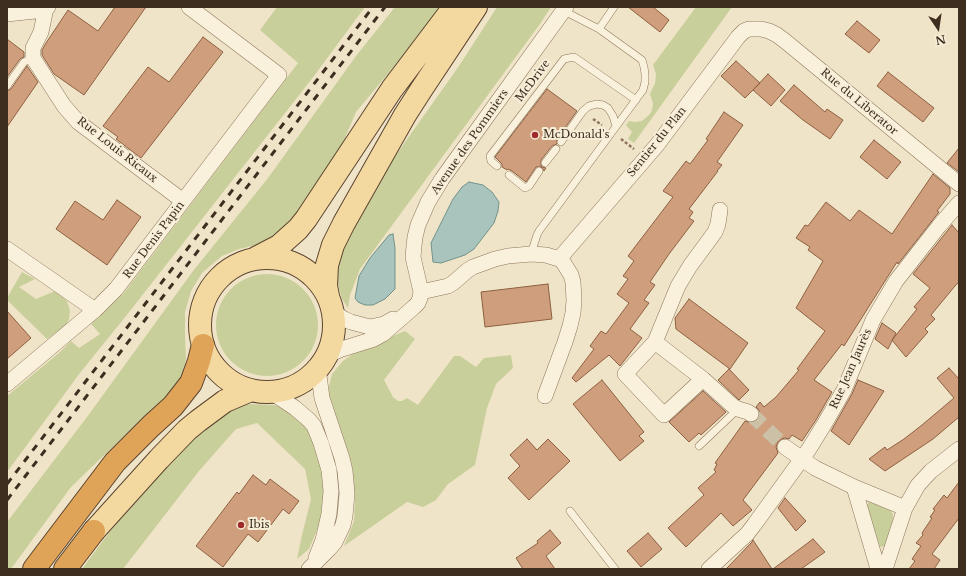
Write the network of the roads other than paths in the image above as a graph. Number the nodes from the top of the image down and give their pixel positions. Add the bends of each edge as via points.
1 (47, 7) edge
2 (189, 7) edge
3 (454, 7) edge
4 (476, 7) edge
5 (614, 7) edge
6 (565, 9) edge
7 (7, 14) edge
8 (755, 28) joint
9 (599, 29) junction
10 (33, 58) junction
11 (7, 86) edge
12 (636, 100) junction
13 (616, 126) junction
14 (561, 142) dead end
15 (556, 148) dead end
16 (545, 163) dead end
17 (497, 166) dead end
18 (540, 171) dead end
19 (509, 175) dead end
20 (959, 184) edge
21 (183, 201) junction
22 (959, 203) edge
23 (720, 210) dead end
24 (7, 249) edge
25 (531, 254) junction
26 (254, 259) junction
27 (559, 259) junction
28 (420, 292) junction
29 (330, 302) junction
30 (95, 310) junction
31 (408, 311) junction
32 (655, 342) junction
33 (202, 344) junction
34 (322, 362) junction
35 (703, 379) junction
36 (7, 384) edge
37 (261, 391) junction
38 (545, 396) dead end
39 (745, 412) joint
40 (699, 446) dead end
41 (786, 447) tunnel mouth
42 (959, 449) edge
43 (802, 459) junction
44 (854, 487) junction
45 (905, 508) junction
46 (570, 511) dead end
47 (94, 531) joint
48 (312, 566) edge
49 (34, 569) edge
50 (65, 569) edge
51 (615, 569) edge
52 (709, 569) edge
53 (878, 569) edge
54 (886, 569) edge

1 - 7 street
1 - 10 street via 41,32 33,48
2 - 21 street, Rue Denis Papin via 279,74
3 - 26 main road via 392,88 306,219 279,246
4 - 29 main road via 413,103 344,222 327,265 326,286
5 - 9 lane
6 - 9 lane
6 - 28 street, Avenue des Pommiers via 428,202 418,225 413,257
8 - 20 street, Rue du Liberator via 769,31 785,41
8 - 27 street, Sentier du Plan via 744,31 738,37 657,145
9 - 12 lane via 642,60 645,82
10 - 11 lane via 24,62
10 - 21 street, Rue Louis Ricaux via 64,106 78,122
12 - 13 lane
12 - 17 lane, McDrive via 574,57 564,59 490,156 491,161
13 - 14 lane via 608,108 597,104 589,106
13 - 25 lane via 539,231
15 - 16 lane
18 - 19 lane via 525,188
21 - 30 street, Rue Denis Papin via 126,277
22 - 43 street, Rue Jean Jaurès via 896,282 873,320 844,390
23 - 32 street via 715,232 678,286
24 - 30 street
25 - 27 street
25 - 28 street via 494,259 468,270 448,286
26 - 29 main road via 276,258 305,269 324,288
26 - 33 main road via 238,264 223,274 207,294 200,319
27 - 38 street via 571,275 573,313 566,342
28 - 31 street via 418,303
29 - 31 street via 338,315 361,326 384,324
29 - 34 main road via 334,332
30 - 36 street, Rue Denis Papin
31 - 34 street via 383,334 342,348
32 - 35 street
32 - 35 street via 625,374 664,415
33 - 37 main road via 220,374 234,384
33 - 49 highway via 191,383 173,406 115,462
34 - 37 main road via 312,374 297,385 280,391
34 - 48 street via 322,398 342,458 347,493 345,516 335,542
35 - 39 street via 734,407
37 - 47 main road via 225,401 198,420
37 - 48 street via 296,408 309,420 317,434 329,470 329,514 323,540
39 - 40 lane
41 - 43 street
42 - 45 street via 924,477
43 - 44 street
43 - 52 street, Rue Jean Jaurès via 754,526
44 - 45 street
44 - 53 street
45 - 54 street
46 - 51 lane
47 - 50 highway

